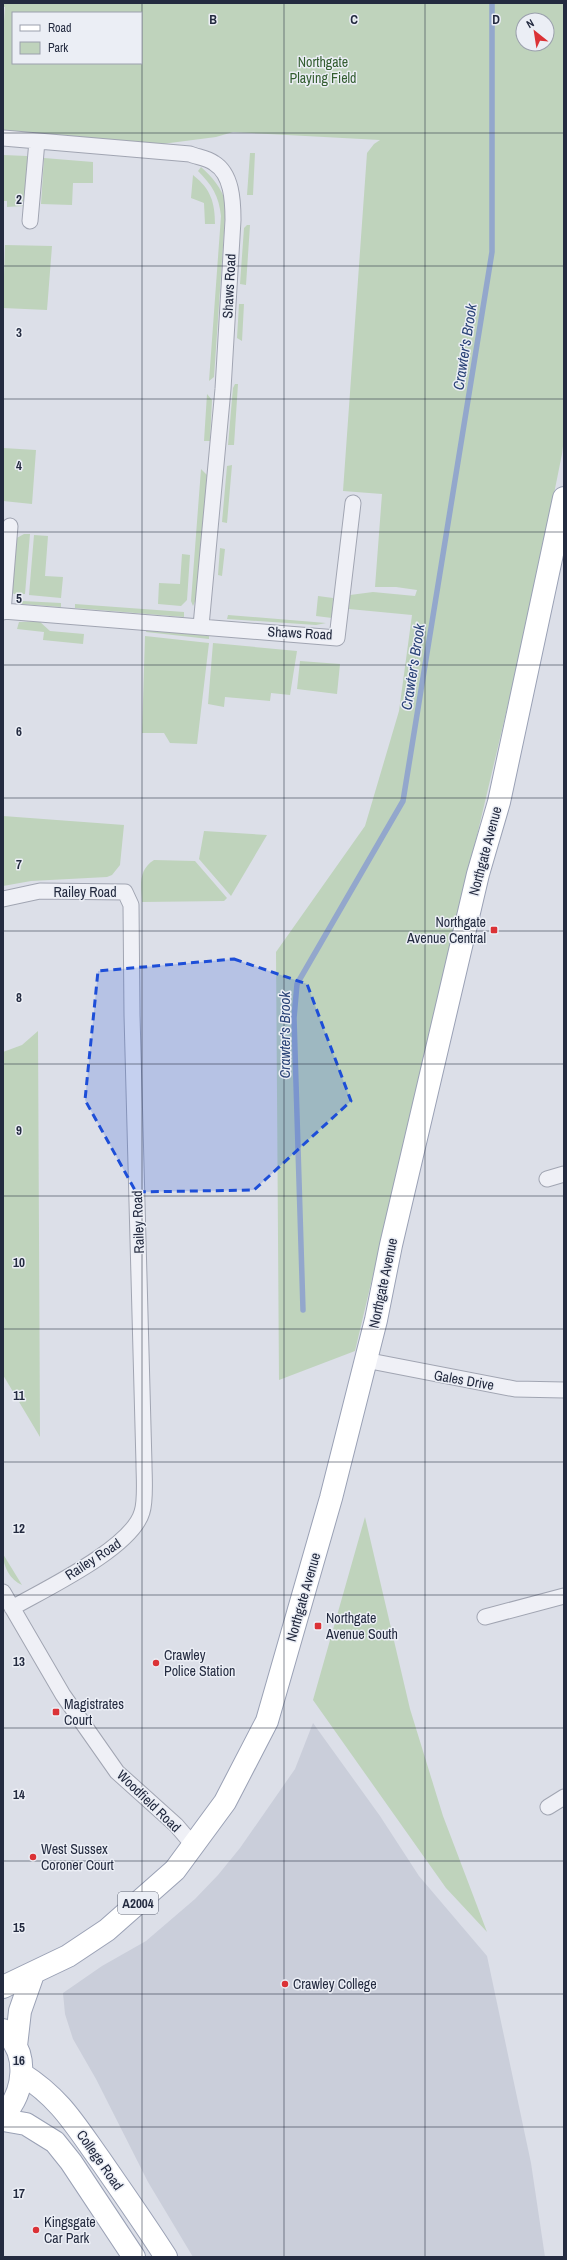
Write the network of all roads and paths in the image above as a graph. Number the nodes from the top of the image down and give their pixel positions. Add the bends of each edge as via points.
1 (3, 138) edge
2 (37, 141) junction
3 (30, 221) dead end
4 (564, 498) edge
5 (353, 503) dead end
6 (10, 526) dead end
7 (3, 611) edge
8 (200, 626) junction
9 (3, 899) edge
10 (564, 1174) edge
11 (548, 1179) dead end
12 (365, 1360) junction
13 (564, 1390) edge
14 (3, 1592) edge
15 (564, 1596) edge
16 (12, 1608) junction
17 (485, 1617) dead end
18 (564, 1797) edge
19 (548, 1807) dead end
20 (194, 1846) junction
21 (33, 1974) junction
22 (3, 1987) edge
23 (9, 2038) edge
24 (22, 2074) junction
25 (3, 2116) edge
26 (3, 2120) edge
27 (134, 2257) edge
28 (166, 2257) edge

1 - 2 street, Shaws Road
2 - 3 street
2 - 8 street, Shaws Road via 190,154 214,163 225,176 232,195 233,220 223,389
4 - 12 main road, Northgate Avenue / A2004 via 499,802 478,874
5 - 8 street, Shaws Road via 337,638
6 - 7 street
7 - 8 street, Shaws Road
9 - 16 street, Railey Road via 40,891 124,892 131,905 144,1464 142,1512 131,1532 104,1554
10 - 11 street
12 - 13 street, Gales Drive via 515,1389
12 - 20 main road, Northgate Avenue / A2004 via 331,1498 267,1721 225,1802
14 - 16 street, Woodfield Road
15 - 17 street
16 - 20 street, Woodfield Road via 63,1695 117,1772 176,1825
18 - 19 street
20 - 21 main road, Northgate Avenue / A2004 via 175,1870 107,1930 75,1952
21 - 22 main road, Northgate Avenue / A2004
21 - 23 main road
23 - 24 main road via 21,2060
24 - 25 main road via 19,2091 12,2106
24 - 28 main road, College Road via 43,2088 64,2110 138,2213
26 - 27 main road, College Road via 26,2124 55,2142 72,2162

